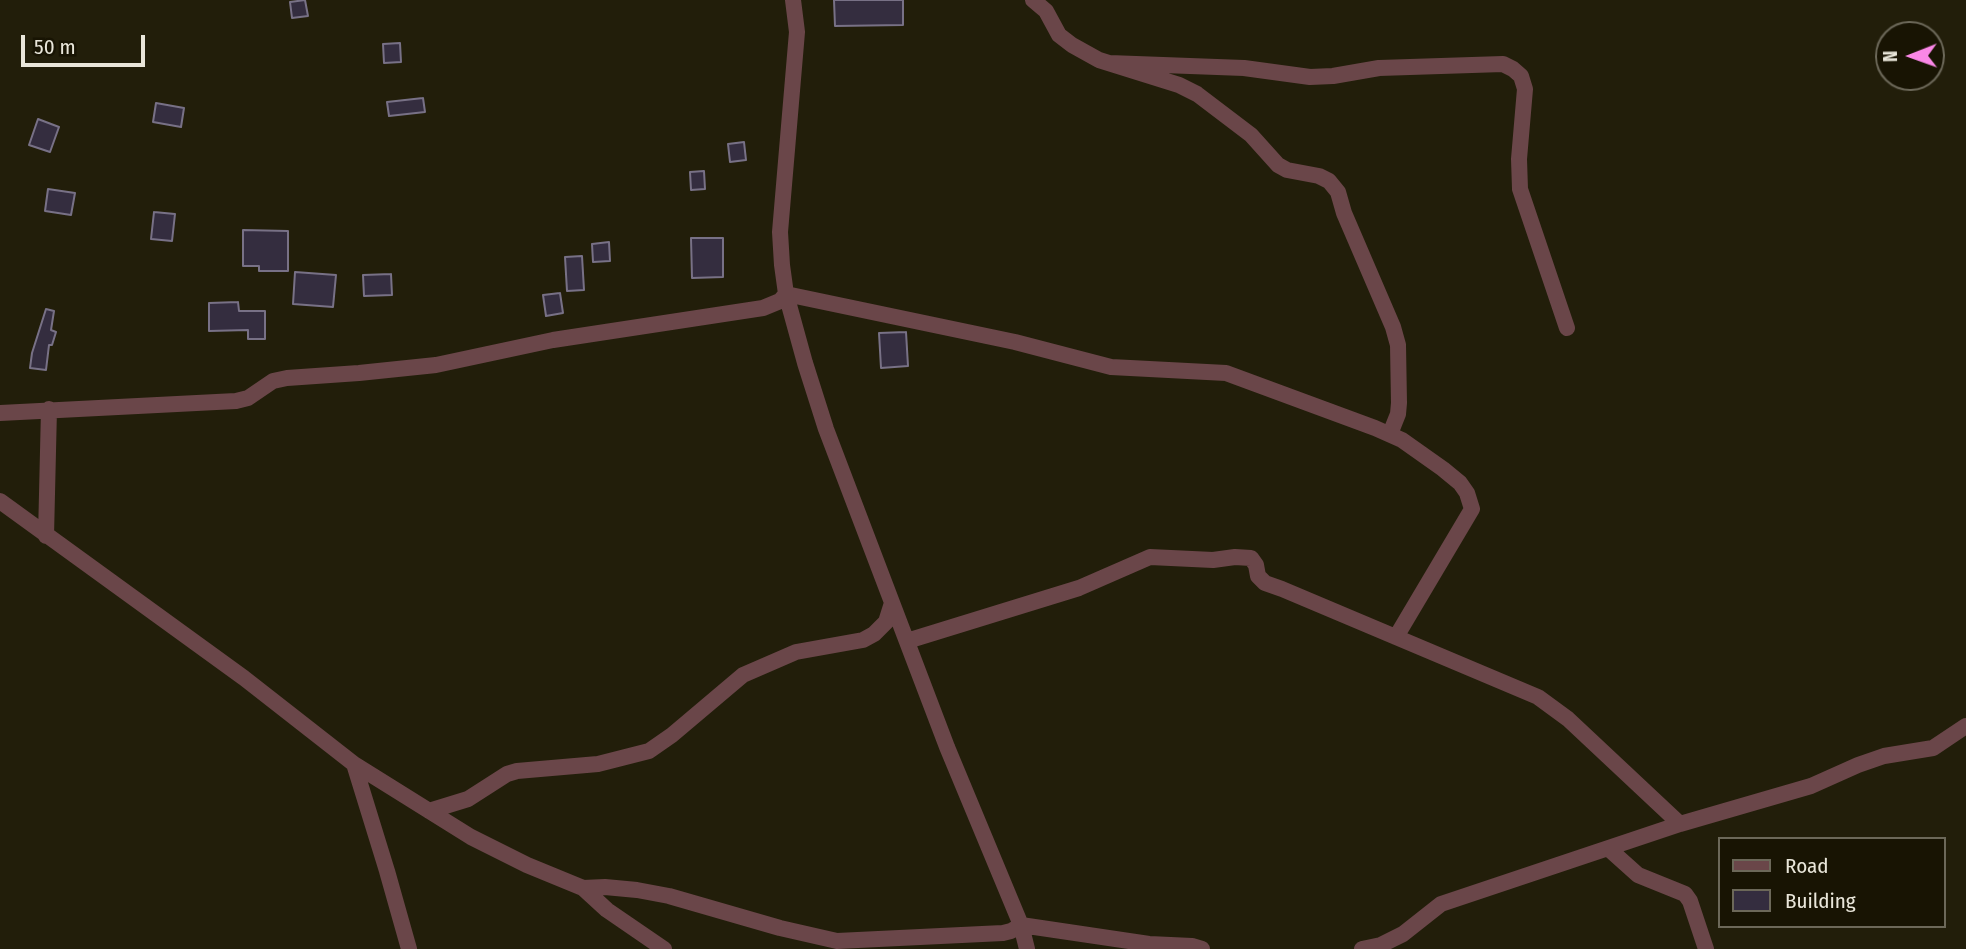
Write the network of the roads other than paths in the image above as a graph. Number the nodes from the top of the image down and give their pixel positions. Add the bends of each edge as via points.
1 (793, 0) edge
2 (1033, 0) edge
3 (1109, 63) junction
4 (786, 294) junction
5 (1567, 328) dead end
6 (49, 410) junction
7 (0, 413) edge
8 (1390, 434) junction
9 (0, 501) edge
10 (46, 536) junction
11 (892, 603) junction
12 (1396, 637) junction
13 (907, 641) junction
14 (1966, 726) edge
15 (354, 764) junction
16 (429, 811) junction
17 (1680, 824) junction
18 (1609, 849) junction
19 (583, 888) junction
20 (1021, 925) junction
21 (404, 948) edge
22 (664, 949) edge
23 (1027, 949) edge
24 (1202, 949) edge
25 (1362, 949) edge
26 (1706, 949) edge

1 - 4 street via 797,32 780,232
2 - 3 street via 1046,11 1059,35
3 - 5 street via 1244,68 1310,77 1379,68 1503,64 1513,69 1525,89 1520,189
3 - 8 street via 1197,94 1251,135 1278,165 1319,176 1338,192 1398,345 1399,403
4 - 6 street via 763,308 553,340 436,365 273,381 236,401
4 - 8 street via 1111,367 1226,373
4 - 11 street via 827,429
6 - 7 street
6 - 10 street
8 - 12 street via 1460,483 1472,509
9 - 10 street
10 - 15 street via 244,678
11 - 13 street
11 - 16 street via 886,622 874,634 796,653 743,675 649,751 598,764 517,771 468,799
12 - 13 street via 1265,583 1251,558 1150,557 1079,588
12 - 17 street via 1538,697 1568,719
13 - 20 street
14 - 17 street via 1933,748 1884,756 1811,786
15 - 16 street
15 - 21 street via 387,871
16 - 19 street via 538,870
17 - 18 street
18 - 25 street via 1441,904 1403,934
18 - 26 street via 1638,875 1685,894
19 - 20 street via 637,890 836,942 1003,933
19 - 22 street
20 - 23 street
20 - 24 street

